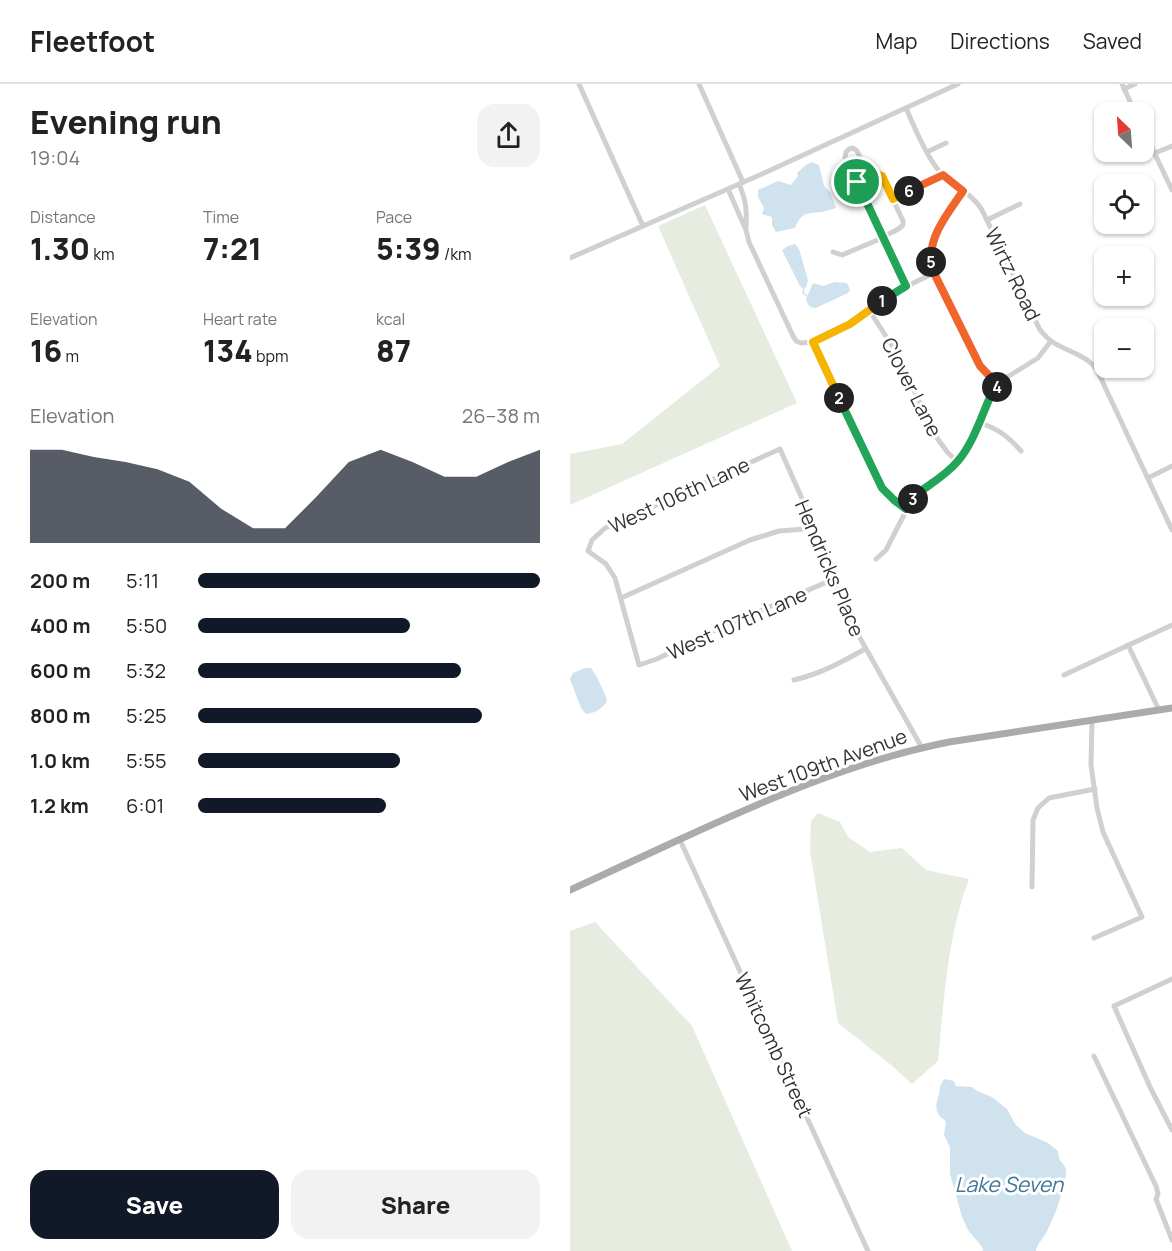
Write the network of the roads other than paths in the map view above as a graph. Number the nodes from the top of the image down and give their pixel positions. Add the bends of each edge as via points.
1 (579, 84) edge
2 (699, 84) edge
3 (958, 84) edge
4 (1135, 84) edge
5 (1123, 86) edge
6 (1130, 102) edge
7 (906, 108) junction
8 (946, 143) dead end
9 (1172, 146) edge
10 (927, 152) junction
11 (1155, 153) joint
12 (943, 175) junction
13 (869, 176) junction
14 (857, 182) junction
15 (741, 183) junction
16 (728, 189) junction
17 (1172, 190) edge
18 (963, 191) junction
19 (893, 199) junction
20 (1020, 204) dead end
21 (987, 220) junction
22 (643, 226) junction
23 (746, 230) junction
24 (883, 237) junction
25 (832, 252) dead end
26 (570, 258) edge
27 (934, 273) junction
28 (906, 286) junction
29 (869, 310) junction
30 (1051, 341) junction
31 (813, 342) junction
32 (998, 385) junction
33 (979, 422) junction
34 (780, 449) joint
35 (1022, 451) dead end
36 (958, 462) junction
37 (1172, 466) edge
38 (1148, 478) junction
39 (906, 509) junction
40 (813, 525) junction
41 (1172, 530) edge
42 (876, 559) dead end
43 (834, 579) junction
44 (621, 598) junction
45 (1172, 625) edge
46 (1128, 645) junction
47 (865, 649) junction
48 (1064, 675) dead end
49 (794, 680) dead end
50 (1172, 708) edge
51 (1160, 710) junction
52 (1092, 720) junction
53 (922, 748) junction
54 (1095, 789) junction
55 (680, 840) junction
56 (1032, 886) dead end
57 (570, 890) edge
58 (1094, 938) dead end
59 (1172, 979) edge
60 (1094, 1056) dead end
61 (1172, 1130) edge
62 (1172, 1240) edge
63 (868, 1251) edge

1 - 22 street
2 - 15 street
3 - 7 street
4 - 5 street
5 - 6 street
7 - 10 street, Wirtz Road
7 - 15 street
8 - 10 street
9 - 11 street
10 - 12 street, Wirtz Road
11 - 17 street
12 - 18 street, Wirtz Road
12 - 19 street
13 - 14 street
13 - 14 street via 857,151 849,149 845,157
13 - 19 street via 882,176
14 - 24 street
15 - 16 street
15 - 23 street
16 - 22 street
16 - 23 street
18 - 21 street, Wirtz Road via 977,202
18 - 27 street via 937,230 930,250
19 - 24 street via 903,225
20 - 21 street
21 - 30 street, Wirtz Road via 1040,330
22 - 26 street
23 - 31 street via 793,336 801,343
24 - 25 street via 842,255
24 - 28 street
27 - 28 street
27 - 32 street via 980,366
28 - 29 street
29 - 31 street
29 - 36 street, Clover Lane via 893,347 940,444
30 - 32 street via 1038,358
30 - 38 street, Wirtz Road via 1086,358 1097,370
31 - 39 street via 882,488
32 - 33 street
33 - 35 street via 999,430
33 - 36 street
34 - 40 street, Hendricks Place
34 - 44 street, West 106th Lane via 605,528 592,540 588,551 606,564
36 - 39 street via 917,494
37 - 38 street
38 - 41 street, Wirtz Road
39 - 42 street via 886,550
40 - 43 street, Hendricks Place
40 - 44 street via 750,540
43 - 44 street, West 107th Lane via 639,665
43 - 47 street, Hendricks Place
45 - 46 street
46 - 48 street
46 - 51 street
47 - 49 street via 833,667
47 - 53 street, Hendricks Place
50 - 51 main road, West 109th Avenue
51 - 52 main road, West 109th Avenue
52 - 53 main road, West 109th Avenue
52 - 54 street
53 - 55 main road, West 109th Avenue via 807,784
54 - 56 street via 1050,798 1038,808 1033,820
54 - 58 street via 1103,832 1142,917
55 - 57 main road, West 109th Avenue
55 - 63 street, Whitcomb Street
59 - 61 street via 1114,1006
60 - 62 street via 1156,1186 1156,1200

